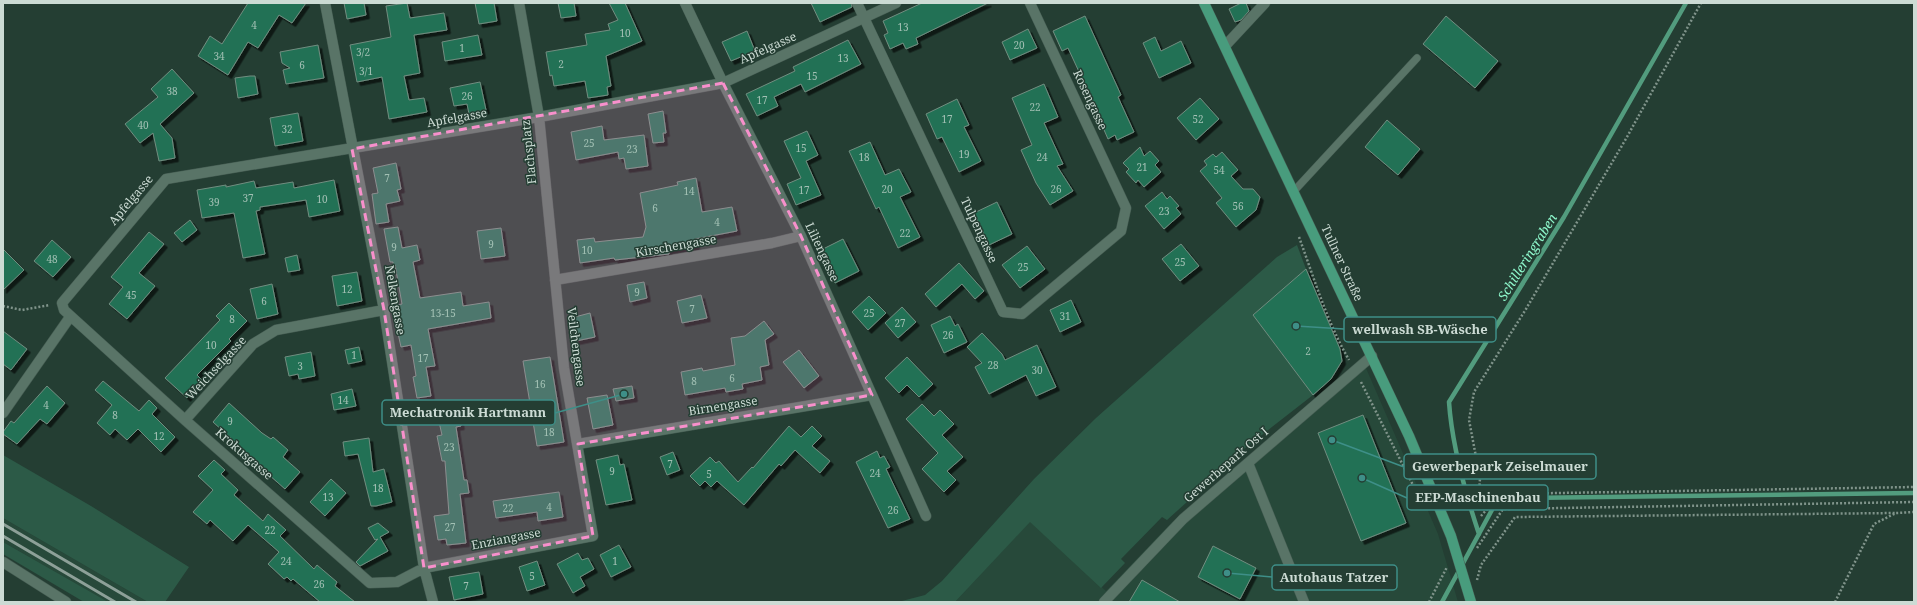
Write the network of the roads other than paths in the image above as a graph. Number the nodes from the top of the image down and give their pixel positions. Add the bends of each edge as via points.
1 (325, 3) edge
2 (519, 3) edge
3 (685, 3) edge
4 (857, 3) edge
5 (896, 3) edge
6 (1030, 3) edge
7 (1204, 3) edge
8 (1265, 3) edge
9 (864, 19) junction
10 (1225, 46) junction
11 (1417, 58) dead end
12 (723, 83) junction
13 (539, 117) junction
14 (352, 149) junction
15 (1294, 191) junction
16 (1126, 208) joint
17 (801, 236) junction
18 (554, 280) junction
19 (62, 303) joint
20 (384, 310) junction
21 (70, 317) junction
22 (1372, 356) junction
23 (872, 395) junction
24 (3, 413) edge
25 (185, 420) junction
26 (578, 444) junction
27 (1248, 463) junction
28 (926, 516) dead end
29 (593, 536) joint
30 (3, 562) edge
31 (424, 568) junction
32 (66, 602) edge
33 (433, 602) edge
34 (1104, 602) edge
35 (1304, 602) edge
36 (1471, 602) edge

1 - 14 street, Nelkengasse
2 - 13 street, Flachsplatz
3 - 12 street, Liliengasse
4 - 9 street, Tulpengasse
5 - 9 street, Apfelgasse
6 - 16 street, Rosengasse
7 - 10 main road, Tullner Straße
8 - 10 street
9 - 12 street, Apfelgasse
9 - 16 street, Tulpengasse via 1003,312 1022,314 1122,231
10 - 15 main road, Tullner Straße
11 - 15 lane
12 - 13 street, Apfelgasse
12 - 17 street, Liliengasse
13 - 14 street, Apfelgasse
13 - 18 street, Flachsplatz
14 - 19 street, Apfelgasse via 166,179
14 - 20 street, Nelkengasse
15 - 22 main road, Tullner Straße
17 - 18 street, Kirschengasse
17 - 23 street, Liliengasse
18 - 26 street, Veilchengasse via 564,368
19 - 21 street, Krokusgasse
20 - 25 street, Weichselgasse via 276,330 253,344
20 - 31 street, Nelkengasse
21 - 24 street
21 - 25 street, Krokusgasse
22 - 27 street, Gewerbepark Ost I
22 - 36 main road, Tullner Straße via 1442,512 1472,589
23 - 26 street, Birnengasse
23 - 28 street, Liliengasse
25 - 31 street, Krokusgasse via 370,583 397,582
26 - 29 street, Veilchengasse
27 - 34 street, Gewerbepark Ost I via 1183,519
27 - 35 street
29 - 31 street, Enziangasse
30 - 32 street
31 - 33 street, Nelkengasse

